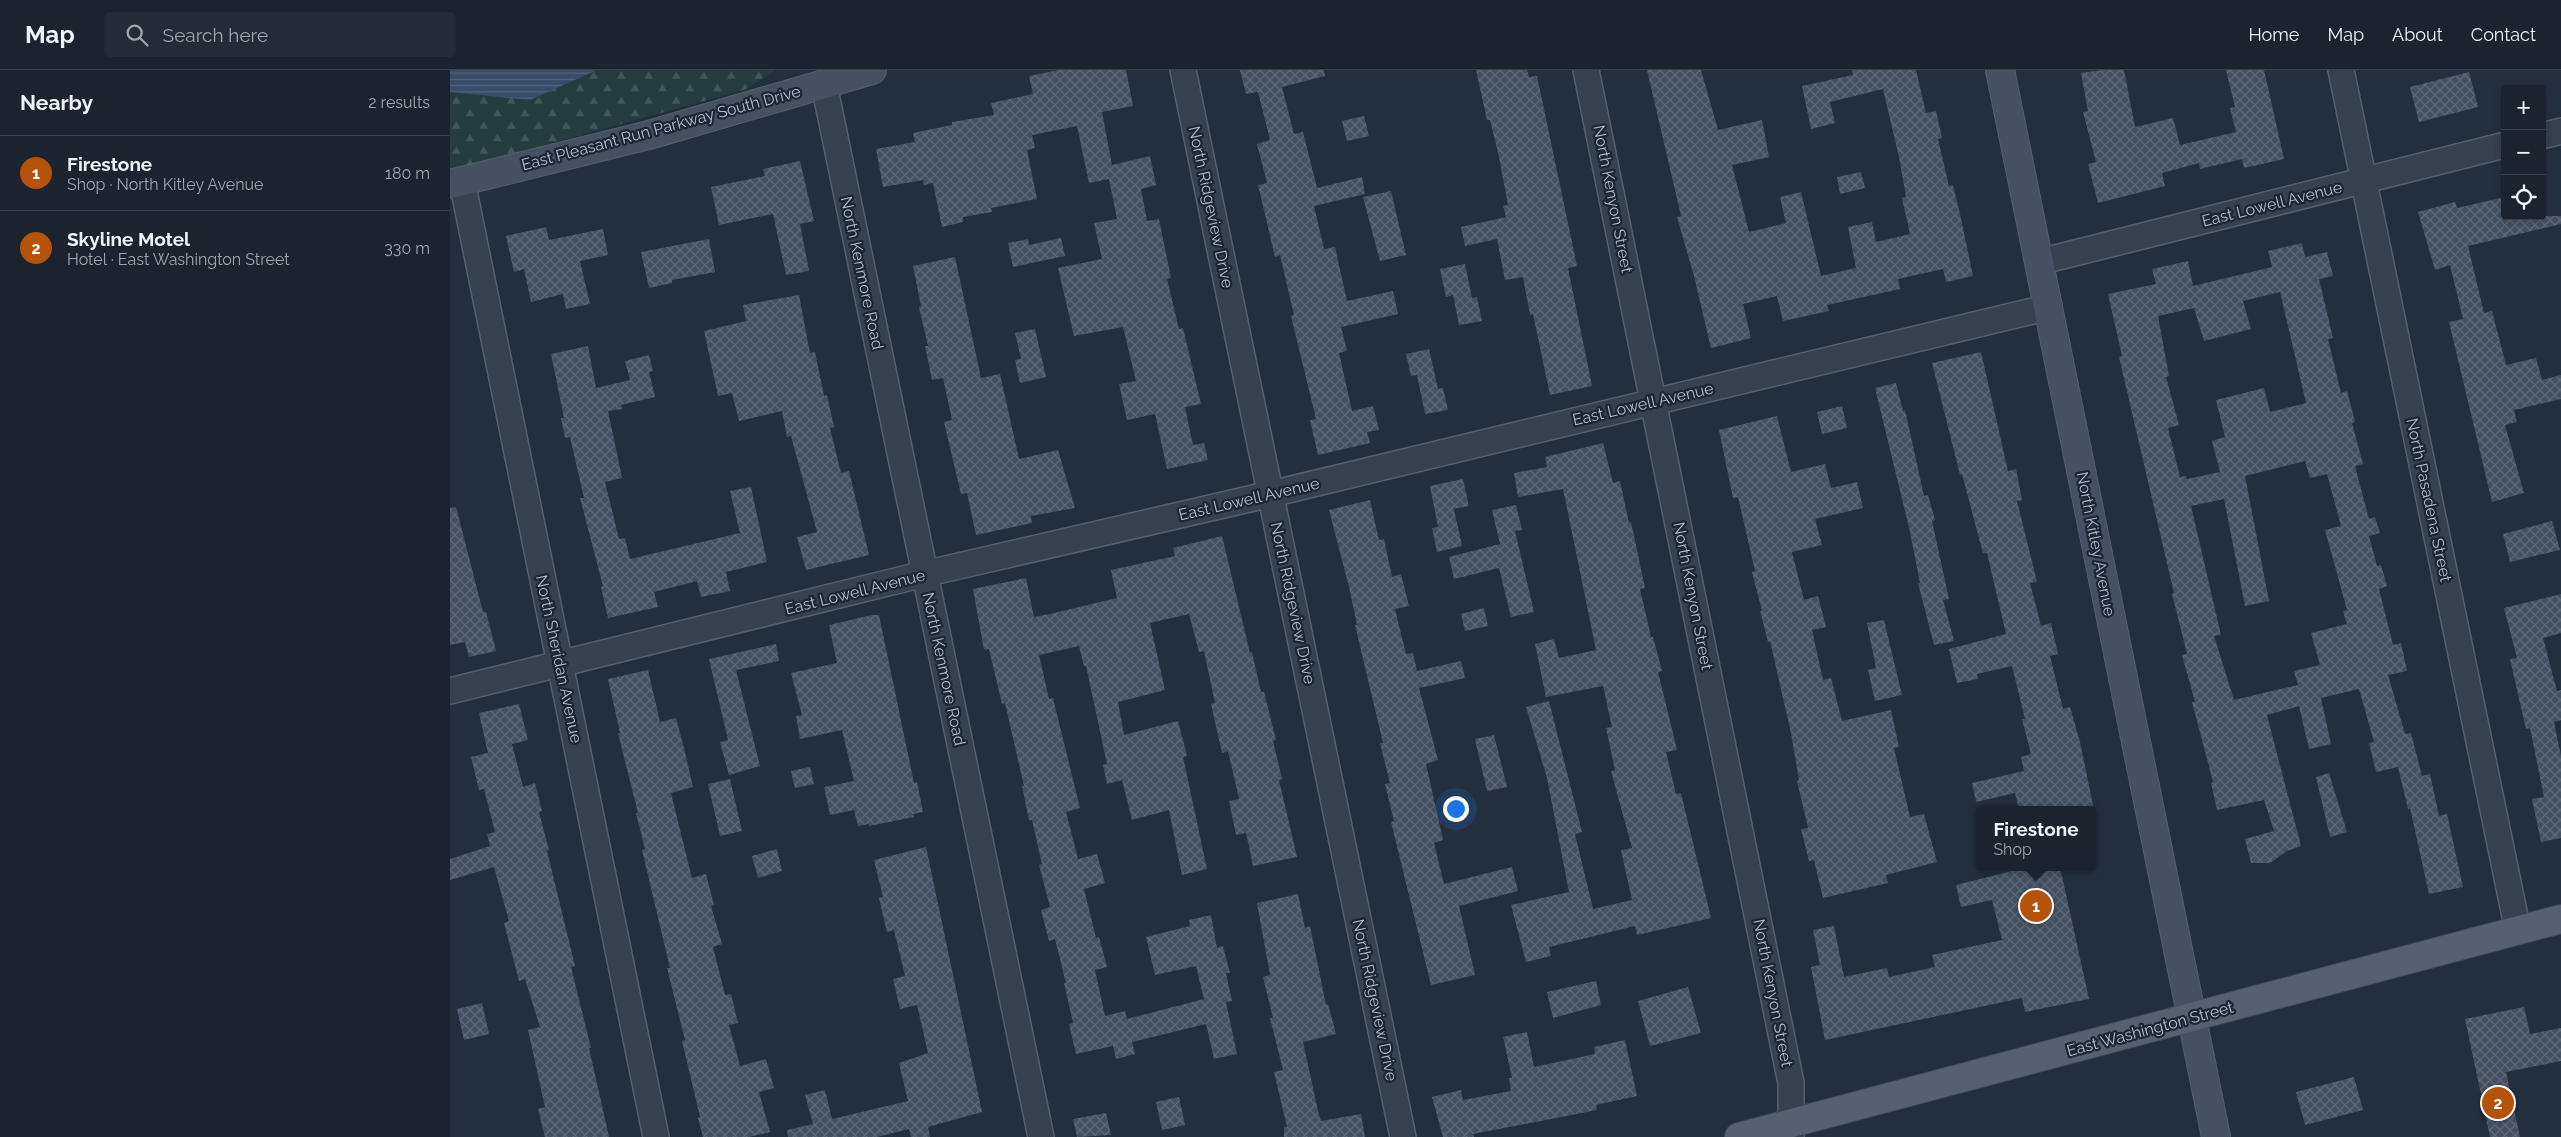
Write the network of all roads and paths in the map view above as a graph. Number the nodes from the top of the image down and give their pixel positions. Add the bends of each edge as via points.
1 (872, 70) edge
2 (1183, 70) edge
3 (1586, 70) edge
4 (2000, 70) edge
5 (2342, 70) edge
6 (824, 84) junction
7 (2561, 131) edge
8 (2546, 135) edge
9 (2501, 147) edge
10 (2364, 181) junction
11 (456, 182) edge
12 (2040, 262) junction
13 (2049, 307) junction
14 (1653, 402) junction
15 (1270, 494) junction
16 (924, 574) junction
17 (560, 664) junction
18 (450, 691) edge
19 (2561, 919) edge
20 (2518, 931) junction
21 (2192, 1018) junction
22 (1791, 1130) edge
23 (656, 1137) edge
24 (1041, 1137) edge
25 (1403, 1137) edge
26 (1739, 1137) edge
27 (2216, 1137) edge

1 - 6 street, East Pleasant Run Parkway South Drive
2 - 15 street, North Ridgeview Drive
3 - 14 street, North Kenyon Street
4 - 12 street, North Kitley Avenue
5 - 10 street, North Pasadena Street
6 - 11 street, East Pleasant Run Parkway South Drive via 649,135
6 - 16 street, North Kenmore Road
7 - 8 street
9 - 10 street, East Lowell Avenue
10 - 12 street, East Lowell Avenue
10 - 20 street, North Pasadena Street
11 - 17 street, North Sheridan Avenue
12 - 13 street, North Kitley Avenue
13 - 14 street, East Lowell Avenue
13 - 21 street, North Kitley Avenue
14 - 15 street, East Lowell Avenue
14 - 22 street, North Kenyon Street via 1791,1082
15 - 16 street, East Lowell Avenue
15 - 25 street, North Ridgeview Drive
16 - 17 street, East Lowell Avenue
16 - 24 street, North Kenmore Road
17 - 18 street, East Lowell Avenue
17 - 23 street, North Sheridan Avenue
19 - 20 main road, East Washington Street
20 - 21 main road, East Washington Street
21 - 22 main road, East Washington Street
21 - 27 street, North Kitley Avenue
22 - 26 main road, East Washington Street

